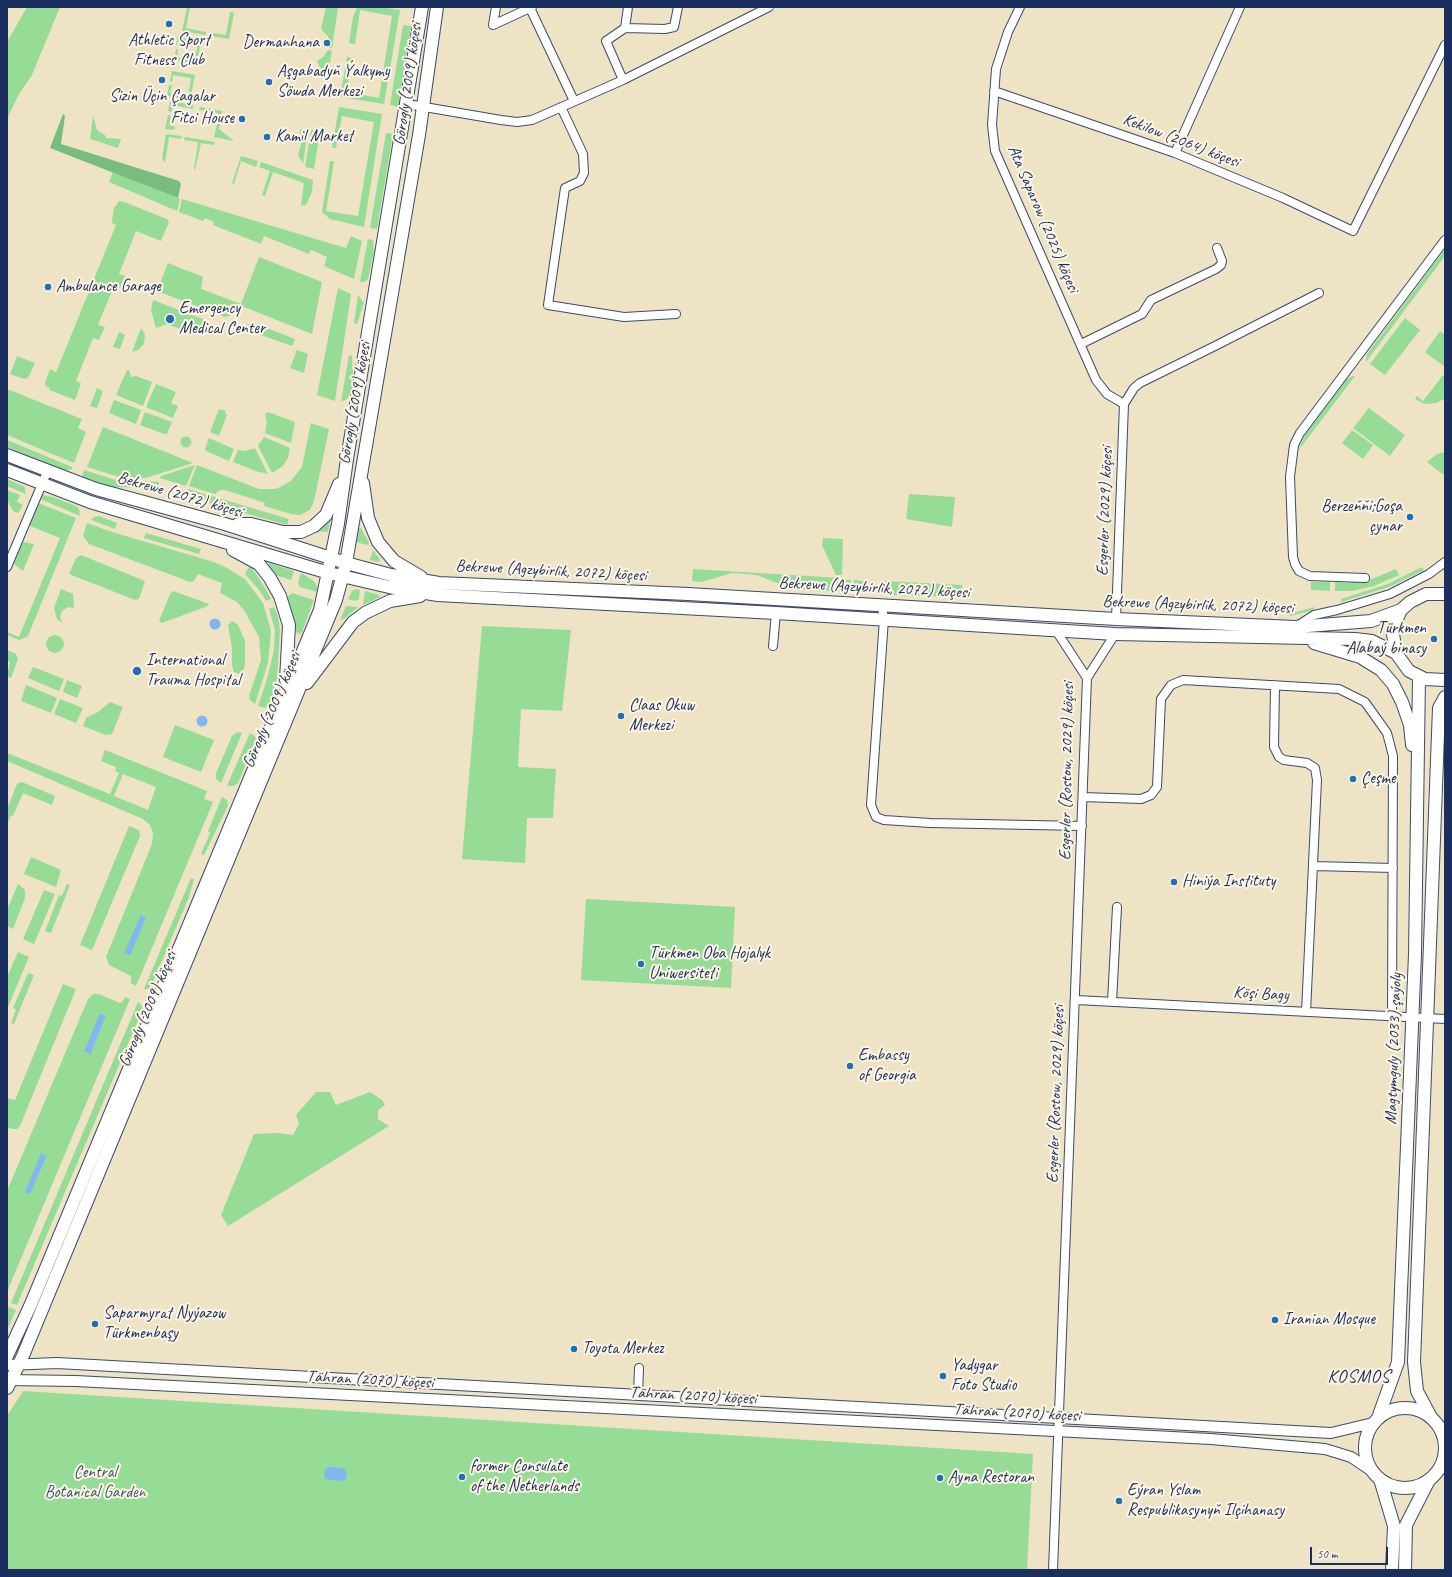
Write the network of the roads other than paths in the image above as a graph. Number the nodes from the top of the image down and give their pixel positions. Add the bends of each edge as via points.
1 (422, 7) edge
2 (437, 7) edge
3 (496, 7) edge
4 (628, 7) edge
5 (678, 7) edge
6 (769, 7) edge
7 (1020, 7) edge
8 (1240, 7) edge
9 (531, 8) edge
10 (625, 28) junction
11 (1445, 45) edge
12 (623, 80) junction
13 (994, 91) junction
14 (574, 102) junction
15 (407, 104) junction
16 (424, 107) junction
17 (561, 107) junction
18 (1174, 153) junction
19 (1445, 240) edge
20 (1217, 248) dead end
21 (1319, 293) dead end
22 (676, 314) dead end
23 (1081, 344) junction
24 (1124, 404) junction
25 (7, 455) edge
26 (347, 459) junction
27 (362, 461) junction
28 (7, 470) edge
29 (47, 472) junction
30 (41, 484) junction
31 (225, 524) junction
32 (216, 540) junction
33 (332, 559) junction
34 (1445, 562) edge
35 (346, 563) junction
36 (7, 567) edge
37 (329, 573) junction
38 (343, 577) junction
39 (1365, 578) dead end
40 (439, 589) junction
41 (1443, 592) edge
42 (882, 607) junction
43 (1401, 610) junction
44 (776, 613) junction
45 (884, 619) junction
46 (1116, 619) junction
47 (1055, 630) junction
48 (1295, 632) junction
49 (1115, 634) junction
50 (773, 646) dead end
51 (1396, 653) junction
52 (1419, 677) junction
53 (1087, 678) junction
54 (1445, 680) edge
55 (1275, 685) junction
56 (291, 693) junction
57 (1445, 697) edge
58 (1445, 760) edge
59 (1436, 791) junction
60 (1418, 792) junction
61 (1083, 797) junction
62 (1082, 826) junction
63 (1313, 866) junction
64 (1393, 868) junction
65 (1117, 907) dead end
66 (1076, 1000) junction
67 (1112, 1002) junction
68 (1306, 1012) junction
69 (1392, 1016) junction
70 (1412, 1017) junction
71 (1428, 1018) junction
72 (1445, 1019) edge
73 (7, 1356) edge
74 (13, 1365) edge
75 (639, 1368) dead end
76 (9, 1382) edge
77 (638, 1395) junction
78 (1059, 1418) junction
79 (1432, 1419) junction
80 (1375, 1421) junction
81 (1058, 1431) junction
82 (1376, 1475) junction
83 (1429, 1480) junction
84 (1053, 1570) edge
85 (1392, 1570) edge
86 (1405, 1570) edge

1 - 15 main road, Görogly (2009) köçesi
2 - 16 main road, Görogly (2009) köçesi
3 - 9 street via 493,25
4 - 10 street
5 - 10 street via 674,27
6 - 12 street
7 - 13 street, Ata Saparow (2025) köçesi via 1000,52
8 - 18 street
9 - 14 street
10 - 12 street via 606,41
11 - 18 street, Kekilow (2064) köçesi via 1353,231 1283,198
12 - 14 street
13 - 18 street, Kekilow (2064) köçesi
13 - 23 street, Ata Saparow (2025) köçesi via 992,125 995,151
14 - 17 street
15 - 16 street
15 - 26 main road, Görogly (2009) köçesi
16 - 17 street via 517,122 532,120
16 - 27 main road, Görogly (2009) köçesi
17 - 22 street via 583,154 584,173 580,181 566,188 548,305 624,317
19 - 39 street via 1300,433 1294,445 1290,477 1295,564 1299,571 1310,576
20 - 23 street via 1222,261 1216,269 1151,300 1142,314
21 - 24 street via 1140,383
23 - 24 street, Ata Saparow (2025) köçesi via 1096,380 1107,394
24 - 46 street, Esgerler (2029) köçesi
25 - 29 main road, Bekrewe (2072) köçesi
26 - 31 main road via 332,504 326,515 314,526 301,532 289,533 250,524
26 - 33 main road, Görogly (2009) köçesi
27 - 35 main road, Görogly (2009) köçesi
27 - 40 main road via 365,504 378,542 399,565
28 - 30 main road, Bekrewe (2072) köçesi
29 - 30 street
29 - 31 main road, Bekrewe (2072) köçesi via 96,489
30 - 32 main road, Bekrewe (2072) köçesi via 90,502
30 - 36 street
31 - 33 main road, Bekrewe (2072) köçesi
32 - 37 main road, Bekrewe (2072) köçesi
32 - 56 main road via 259,564 280,596 289,625
33 - 35 main road, Bekrewe (2072) köçesi
33 - 37 main road, Görogly (2009) köçesi
34 - 48 street via 1430,574 1390,594 1314,615
35 - 38 main road, Görogly (2009) köçesi
35 - 40 main road, Bekrewe (Agzybirlik, 2072) köçesi
37 - 38 main road, Bekrewe (2072) köçesi
37 - 56 main road, Görogly (2009) köçesi via 320,610
38 - 40 main road, Bekrewe (Agzybirlik, 2072) köçesi via 412,592
38 - 56 main road, Görogly (2009) köçesi via 332,614
40 - 42 main road, Bekrewe (Agzybirlik, 2072) köçesi via 688,594
40 - 44 main road, Bekrewe (Agzybirlik, 2072) köçesi
40 - 56 main road via 390,601 365,613 350,626 332,653
41 - 43 main road, Bekrewe (Agzybirlik, 2072) köçesi via 1421,596
42 - 45 street
42 - 46 main road, Bekrewe (Agzybirlik, 2072) köçesi
43 - 48 main road, Bekrewe (Agzybirlik, 2072) köçesi via 1371,621
43 - 51 main road via 1393,634
44 - 45 main road, Bekrewe (Agzybirlik, 2072) köçesi
44 - 50 street
45 - 47 main road, Bekrewe (Agzybirlik, 2072) köçesi
45 - 62 street via 871,805 876,817 884,820 922,822
46 - 48 main road, Bekrewe (Agzybirlik, 2072) köçesi
47 - 49 main road, Bekrewe (Agzybirlik, 2072) köçesi
47 - 53 street, Esgerler (Rostow, 2029) köçesi
48 - 49 main road, Bekrewe (Agzybirlik, 2072) köçesi
48 - 51 main road, Bekrewe (Agzybirlik, 2072) köçesi via 1372,641
48 - 60 main road via 1360,657 1381,670 1393,684 1410,725
49 - 53 street, Bekrewe (Agzybirlik, 2072) köçesi
51 - 52 main road via 1405,667
52 - 54 main road
52 - 60 main road, Magtymguly (2033) şaýoly
53 - 61 street, Esgerler (Rostow, 2029) köçesi
55 - 61 street via 1183,680 1171,685 1161,699 1157,787 1151,795 1141,799
55 - 63 street via 1274,747 1279,757 1284,760 1307,763 1316,768
55 - 64 street via 1339,689 1365,702 1387,733 1393,756
56 - 73 main road, Görogly (2009) köçesi
56 - 74 main road, Görogly (2009) köçesi
57 - 59 main road, Magtymguly (2033) şaýoly via 1439,708
58 - 59 main road
59 - 71 main road, Magtymguly (2033) şaýoly
60 - 70 main road, Magtymguly (2033) şaýoly
61 - 62 street, Esgerler (Rostow, 2029) köçesi
62 - 66 street, Esgerler (Rostow, 2029) köçesi
63 - 64 street
63 - 68 street
64 - 69 street
65 - 67 street
66 - 67 street, Köşi Bagy
66 - 78 street, Esgerler (Rostow, 2029) köçesi
67 - 68 street, Köşi Bagy
68 - 69 street, Köşi Bagy
69 - 70 street, Köşi Bagy
70 - 71 street, Köşi Bagy
70 - 80 main road, Magtymguly (2033) şaýoly via 1398,1362
71 - 72 street, Köşi Bagy
71 - 79 main road, Magtymguly (2033) şaýoly via 1414,1362 1417,1391
74 - 76 main road, Görogly (2009) köçesi
74 - 77 street, Tähran (2070) köçesi via 57,1363
75 - 77 street
76 - 81 street, Tähran (2070) köçesi via 69,1381
77 - 78 street, Tähran (2070) köçesi
78 - 80 street, Tähran (2070) köçesi via 1331,1433
78 - 81 street, Esgerler (Rostow, 2029) köçesi
79 - 80 main road via 1420,1410 1405,1408 1390,1410
79 - 83 main road via 1442,1432 1445,1447 1439,1469
80 - 82 main road via 1365,1444 1366,1458
81 - 82 street, Tähran (2070) köçesi via 1325,1448 1351,1457
81 - 84 street, Esgerler (Rostow, 2029) köçesi
82 - 83 main road via 1393,1486 1408,1488
82 - 85 main road via 1394,1526
83 - 86 main road via 1406,1525

